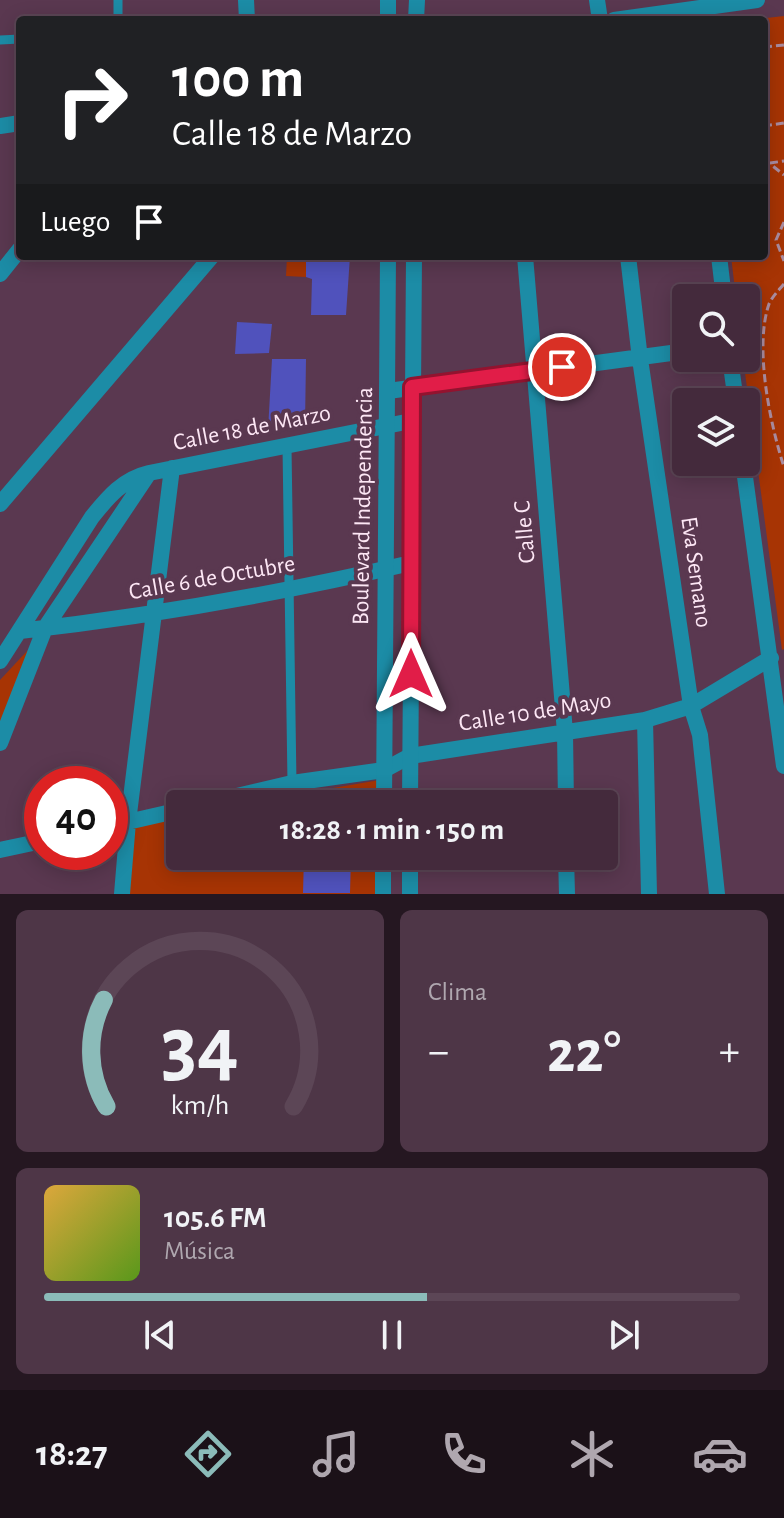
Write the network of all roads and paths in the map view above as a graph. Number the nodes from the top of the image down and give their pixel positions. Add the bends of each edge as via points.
1 (757, 0) edge
2 (679, 10) edge
3 (640, 16) edge
4 (784, 161) edge
5 (770, 163) joint
6 (784, 175) edge
7 (784, 222) edge
8 (16, 254) edge
9 (205, 260) edge
10 (388, 260) edge
11 (414, 260) edge
12 (525, 260) edge
13 (628, 260) edge
14 (719, 260) edge
15 (784, 261) edge
16 (0, 274) edge
17 (722, 284) edge
18 (784, 284) edge
19 (672, 353) edge
20 (640, 359) junction
21 (536, 369) junction
22 (412, 387) junction
23 (388, 391) junction
24 (411, 421) junction
25 (388, 424) junction
26 (287, 447) junction
27 (784, 467) edge
28 (172, 468) junction
29 (149, 473) junction
30 (745, 476) edge
31 (0, 504) edge
32 (411, 563) junction
33 (386, 569) junction
34 (289, 591) junction
35 (156, 614) junction
36 (45, 628) junction
37 (20, 631) junction
38 (771, 658) junction
39 (0, 661) edge
40 (691, 706) junction
41 (645, 720) junction
42 (565, 732) junction
43 (0, 743) edge
44 (410, 756) junction
45 (784, 766) edge
46 (384, 770) junction
47 (292, 783) junction
48 (262, 790) edge
49 (384, 790) edge
50 (410, 790) edge
51 (566, 790) edge
52 (166, 813) edge
53 (128, 822) joint
54 (24, 845) edge
55 (0, 850) edge
56 (124, 870) edge
57 (383, 870) edge
58 (410, 870) edge
59 (566, 870) edge
60 (122, 894) edge
61 (383, 894) edge
62 (410, 894) edge
63 (567, 894) edge
64 (649, 894) edge
65 (717, 894) edge

1 - 2 street
2 - 3 street
4 - 5 path
5 - 6 path
7 - 15 path via 776,240
8 - 16 street
9 - 31 street
10 - 23 street, Boulevard Independencia
11 - 22 street, Boulevard Independencia
12 - 21 street, Calle C
13 - 20 street, Eva Semano
14 - 17 street
18 - 27 path via 770,300 764,322 770,408
19 - 20 street
20 - 21 street
20 - 40 street, Eva Semano
21 - 22 street
21 - 42 street, Calle C
22 - 23 street
22 - 24 street, Boulevard Independencia
23 - 25 street, Boulevard Independencia
24 - 25 street, Calle 18 de Marzo
24 - 32 street, Boulevard Independencia
25 - 26 street, Calle 18 de Marzo
25 - 33 street, Boulevard Independencia
26 - 28 street, Calle 18 de Marzo
26 - 34 lane
28 - 29 street, Calle 18 de Marzo
28 - 35 street
29 - 36 street
29 - 37 street, Calle 18 de Marzo via 129,480 92,517
30 - 38 street
32 - 33 street, Calle 6 de Octubre
32 - 44 street, Boulevard Independencia
33 - 34 street, Calle 6 de Octubre
33 - 46 street, Boulevard Independencia
34 - 35 street, Calle 6 de Octubre
34 - 47 lane
35 - 36 street, Calle 6 de Octubre
35 - 53 street
36 - 37 street, Calle 6 de Octubre
36 - 43 street
37 - 39 street, Calle 18 de Marzo
38 - 40 street, Calle 10 de Mayo
38 - 45 street
40 - 41 street, Calle 10 de Mayo
40 - 65 street, Eva Semano via 700,735
41 - 42 street, Calle 10 de Mayo
41 - 64 street
42 - 44 street, Calle 10 de Mayo
42 - 51 street, Calle C
44 - 46 street, Calle 10 de Mayo
44 - 50 street, Boulevard Independencia
46 - 47 street, Calle 10 de Mayo
46 - 49 street, Boulevard Independencia
47 - 48 street, Calle 10 de Mayo
52 - 53 street
54 - 55 street
56 - 60 street
57 - 61 street
58 - 62 street
59 - 63 street

